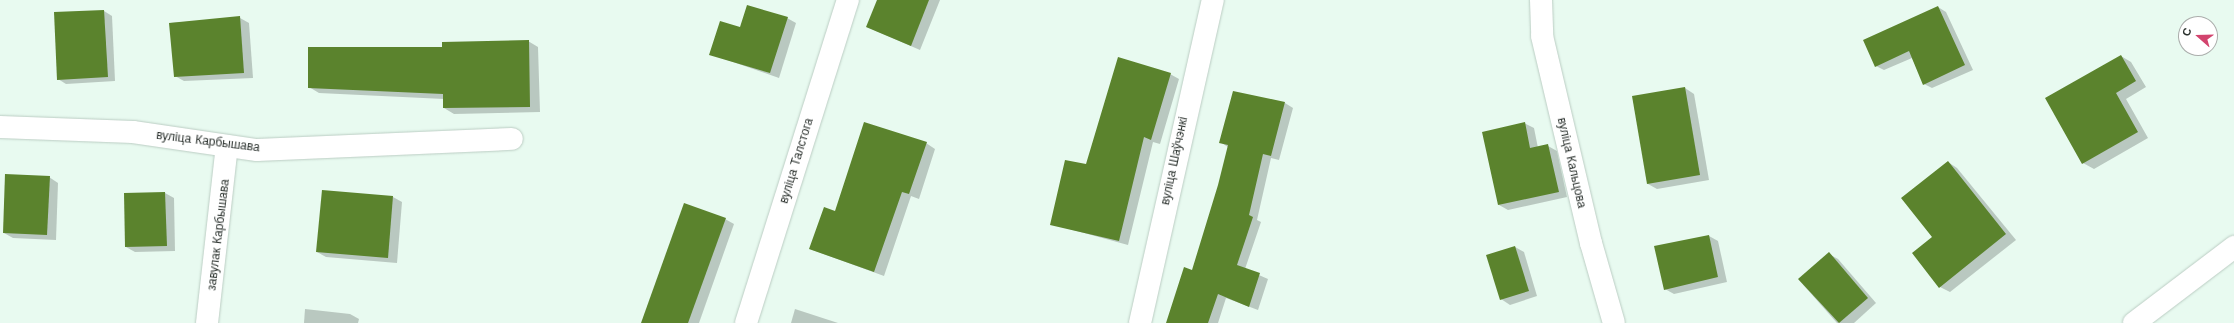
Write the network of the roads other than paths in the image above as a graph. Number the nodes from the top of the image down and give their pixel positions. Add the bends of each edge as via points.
1 (848, 0) edge
2 (1212, 0) edge
3 (1541, 0) edge
4 (0, 127) edge
5 (512, 139) dead end
6 (227, 146) junction
7 (2234, 246) edge
8 (207, 323) edge
9 (746, 323) edge
10 (1140, 323) edge
11 (1614, 323) edge
12 (2134, 323) edge

1 - 9 street, вуліца Талстога
2 - 10 street, вуліца Шаўчэнкі
3 - 11 street, вуліца Кальцова via 1542,36 1591,243
4 - 6 street, вуліца Карбышава via 133,132
5 - 6 street, вуліца Карбышава via 257,150
6 - 8 street, завулак Карбышава
7 - 12 street

